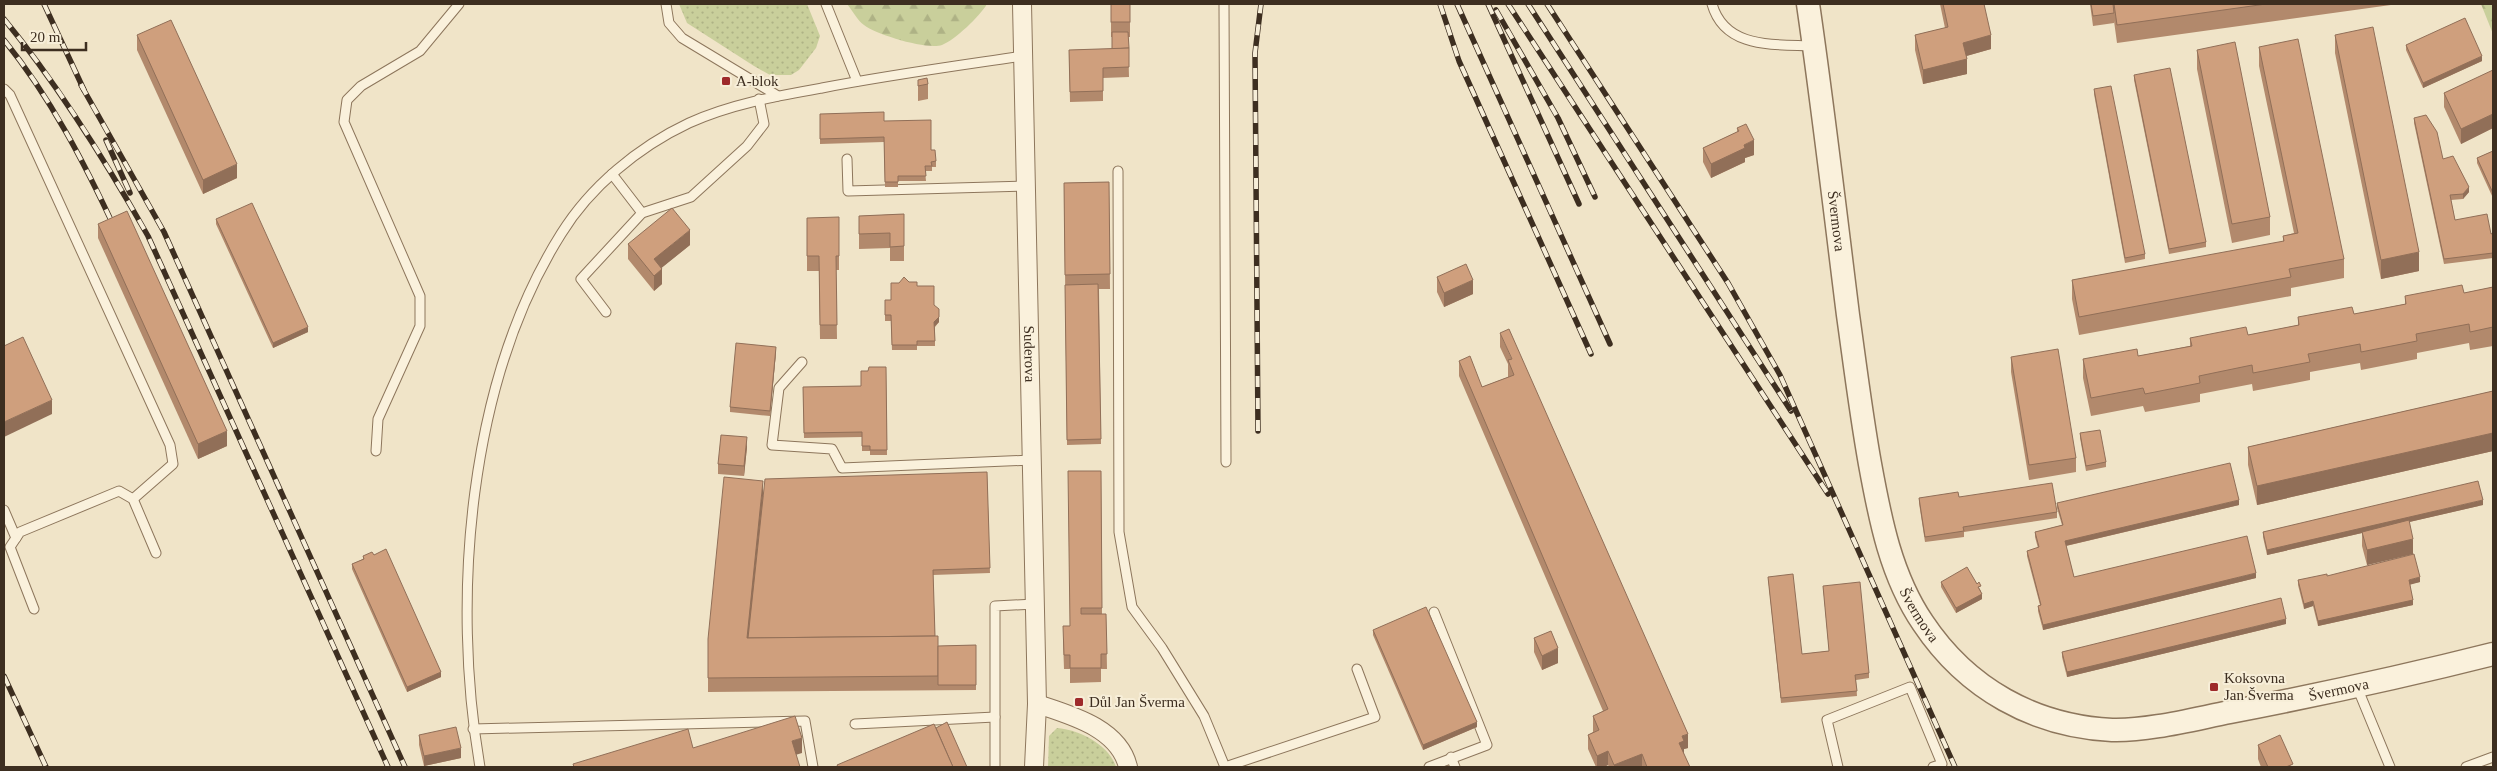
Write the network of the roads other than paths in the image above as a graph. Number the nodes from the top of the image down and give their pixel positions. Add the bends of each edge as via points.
1 (459, 4) edge
2 (666, 4) edge
3 (826, 4) edge
4 (1022, 4) edge
5 (1224, 4) edge
6 (1712, 4) edge
7 (1808, 4) edge
8 (1814, 46) junction
9 (1023, 56) junction
10 (857, 81) junction
11 (4, 89) edge
12 (778, 96) junction
13 (759, 100) junction
14 (847, 159) dead end
15 (1118, 171) dead end
16 (612, 174) junction
17 (1026, 186) junction
18 (642, 214) junction
19 (606, 312) dead end
20 (802, 362) dead end
21 (376, 451) dead end
22 (1032, 460) junction
23 (1226, 462) dead end
24 (133, 499) junction
25 (4, 510) edge
26 (16, 538) junction
27 (156, 553) dead end
28 (1035, 604) junction
29 (34, 609) dead end
30 (1434, 612) dead end
31 (2493, 654) edge
32 (1357, 669) dead end
33 (2357, 687) junction
34 (1037, 704) junction
35 (995, 718) junction
36 (855, 724) dead end
37 (473, 729) junction
38 (1451, 757) junction
39 (2493, 757) edge
40 (480, 767) edge
41 (813, 767) edge
42 (994, 767) edge
43 (1034, 767) edge
44 (1128, 767) edge
45 (1225, 767) edge
46 (1429, 767) edge
47 (1455, 767) edge
48 (1838, 767) edge
49 (1933, 767) edge
50 (2390, 767) edge
51 (2466, 767) edge

1 - 21 lane via 420,52 361,86 347,100 344,122 420,296 420,326 378,418
2 - 12 lane via 669,23 682,38
3 - 10 lane
4 - 9 street, Suderova
5 - 23 lane
6 - 8 lane via 1719,21 1743,39 1754,43
7 - 8 street, Švermova
8 - 33 street, Švermova via 1859,402 1881,524 1921,622 1946,654 1999,698 2033,715 2114,730 2166,724
9 - 10 lane
9 - 17 street, Suderova
10 - 12 lane
11 - 24 lane via 10,95 170,444 173,464
12 - 13 lane
13 - 16 lane via 686,124 651,144
13 - 18 lane via 764,124 747,146 691,197
14 - 17 lane via 848,191
15 - 45 lane via 1118,532 1132,608 1162,648 1204,716
16 - 18 lane
16 - 37 lane via 561,234 531,290 512,335 490,403 469,554 467,662
17 - 22 street, Suderova
18 - 19 lane via 581,279
20 - 22 lane via 780,388 772,445 832,450 842,468
22 - 28 street, Suderova
24 - 26 lane via 119,491 20,532
24 - 27 lane
25 - 26 lane
26 - 29 lane via 10,547
28 - 34 street, Suderova
28 - 35 lane via 996,606
30 - 38 lane via 1486,745
31 - 33 street, Švermova
32 - 45 lane via 1375,717
33 - 50 lane
34 - 43 street, Suderova
34 - 44 street via 1072,716 1111,738
35 - 36 lane
35 - 42 lane
37 - 40 lane
37 - 41 lane via 806,721
38 - 46 lane
38 - 47 lane
39 - 51 lane
48 - 49 lane via 1827,720 1910,687 1942,764

